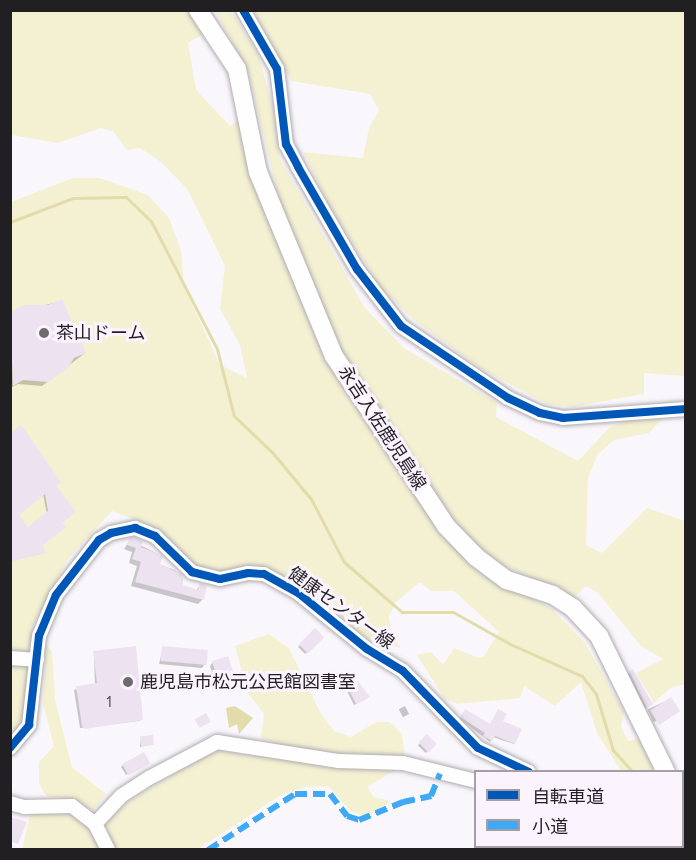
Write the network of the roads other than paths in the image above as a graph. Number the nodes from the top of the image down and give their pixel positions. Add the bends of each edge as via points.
1 (198, 10) edge
2 (243, 10) edge
3 (686, 409) edge
4 (10, 658) edge
5 (38, 660) junction
6 (10, 748) edge
7 (527, 770) edge
8 (666, 770) edge
9 (474, 781) edge
10 (10, 803) edge
11 (95, 824) junction
12 (108, 849) edge

1 - 8 main road, 永吉入佐鹿児島線 via 237,69 258,172 334,356 454,534 476,557 507,579 573,608 599,636
2 - 3 street via 277,69 286,144 357,269 401,326 508,398 540,413 563,418
4 - 5 street
5 - 6 street, 健康センター線 via 29,725
5 - 7 street, 健康センター線 via 39,636 56,595 74,568 99,540 135,528 146,531 192,572 205,577 219,579 248,573 274,578 316,605 367,649 403,671 478,748
9 - 11 street via 403,763 338,760 217,742 121,796
10 - 11 street via 24,807 72,806
11 - 12 street

